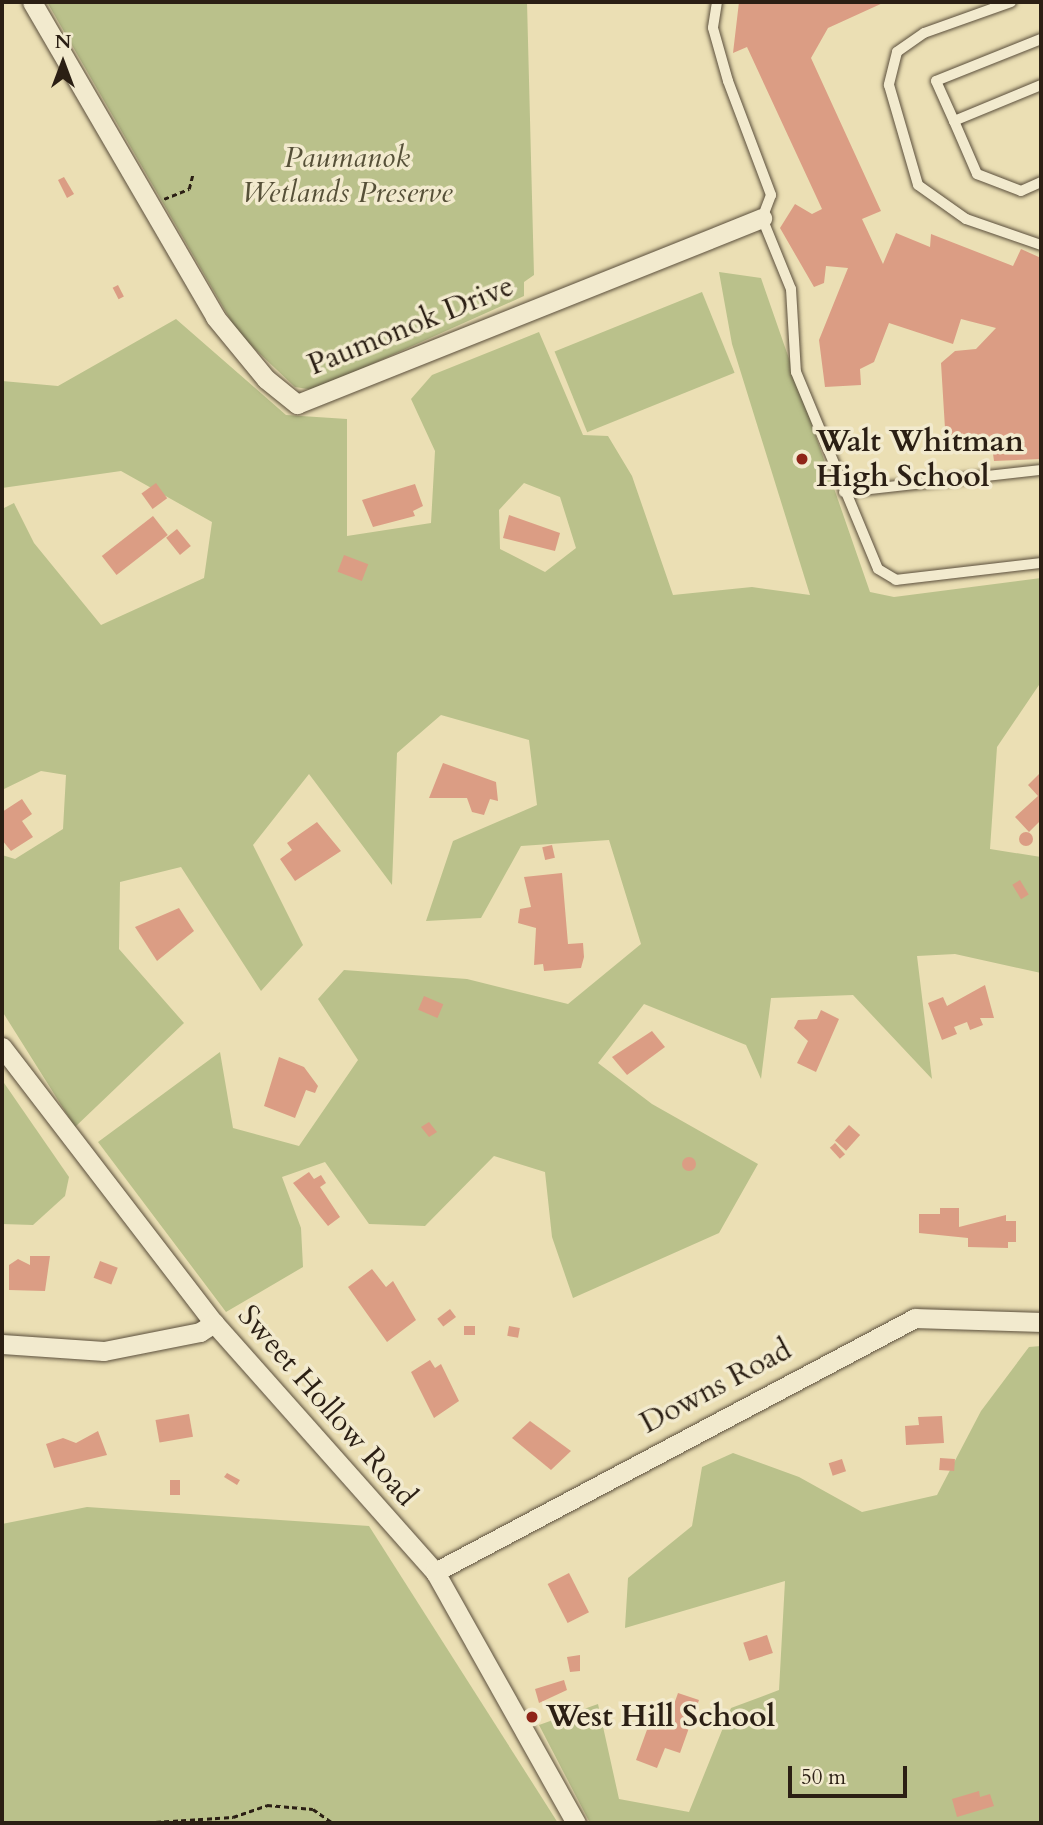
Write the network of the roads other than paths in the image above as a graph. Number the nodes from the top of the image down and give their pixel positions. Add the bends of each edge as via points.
1 (32, 2) edge
2 (717, 2) edge
3 (1011, 2) edge
4 (1041, 39) edge
5 (1041, 85) edge
6 (954, 121) junction
7 (1041, 182) edge
8 (762, 218) junction
9 (1041, 245) edge
10 (1041, 470) edge
11 (844, 492) junction
12 (1041, 563) edge
13 (2, 1047) edge
14 (1041, 1322) edge
15 (214, 1323) junction
16 (2, 1344) edge
17 (435, 1572) junction
18 (576, 1823) edge

1 - 8 street, Paumonok Drive via 215,317 266,379 297,404
2 - 8 lane via 713,28 771,195
3 - 9 lane via 924,33 897,52 889,85 918,185 966,219
4 - 6 lane via 936,81
5 - 6 lane
6 - 7 lane via 977,174 1021,191
8 - 11 lane via 791,289 796,372
10 - 11 lane
11 - 12 lane via 878,569 896,580
13 - 15 street, Sweet Hollow Road
14 - 17 street, Downs Road via 915,1318
15 - 16 street via 200,1332 104,1351
15 - 17 street, Sweet Hollow Road
17 - 18 street, Sweet Hollow Road

